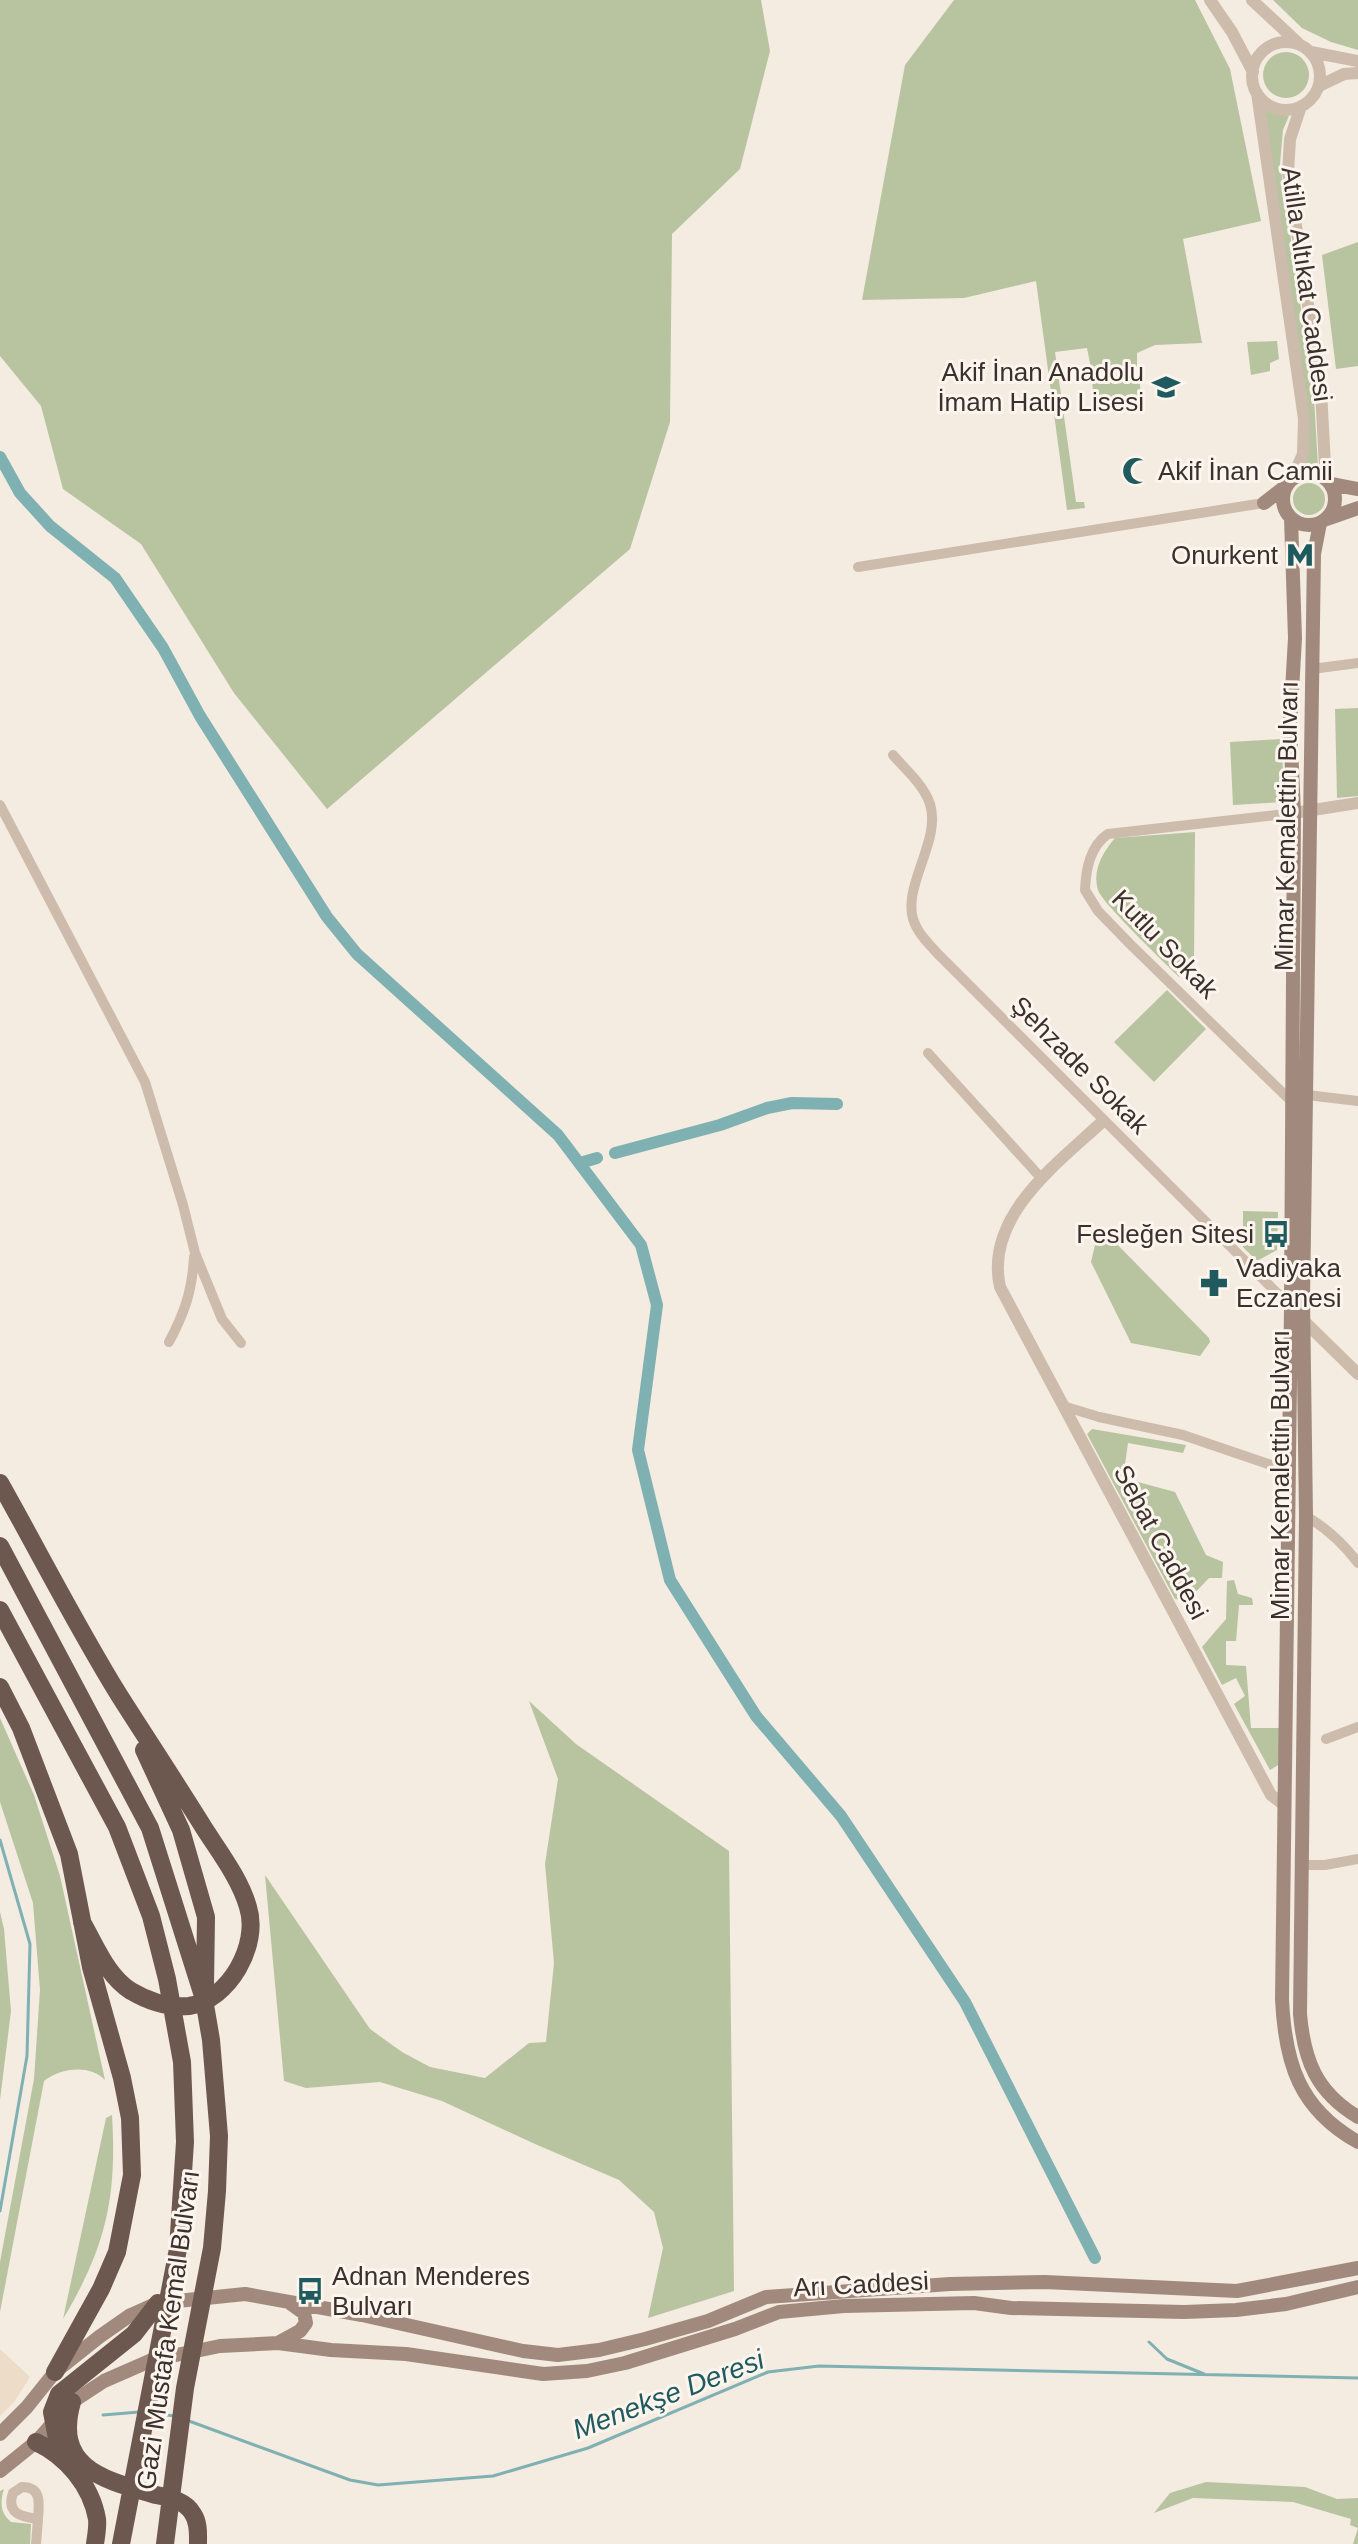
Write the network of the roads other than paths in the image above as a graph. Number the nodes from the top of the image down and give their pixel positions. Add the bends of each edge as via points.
1 (1210, 0) edge
2 (1252, 0) edge
3 (1306, 48) junction
4 (1358, 61) edge
5 (1253, 72) junction
6 (1358, 73) edge
7 (1319, 86) junction
8 (1257, 93) junction
9 (1301, 106) junction
10 (1290, 482) junction
11 (1330, 482) junction
12 (1358, 489) edge
13 (1264, 503) junction
14 (1358, 508) edge
15 (1289, 515) junction
16 (1323, 521) junction
17 (858, 567) dead end
18 (1358, 663) edge
19 (1312, 669) junction
20 (893, 755) dead end
21 (1358, 803) edge
22 (0, 805) edge
23 (1310, 810) junction
24 (1294, 813) junction
25 (928, 1053) dead end
26 (1307, 1095) junction
27 (1358, 1101) edge
28 (1292, 1102) junction
29 (1103, 1121) junction
30 (1042, 1179) junction
31 (195, 1253) junction
32 (1291, 1307) junction
33 (1304, 1321) junction
34 (169, 1342) dead end
35 (241, 1343) dead end
36 (1358, 1374) edge
37 (1063, 1406) junction
38 (1290, 1476) junction
39 (0, 1483) edge
40 (1305, 1485) junction
41 (1306, 1516) junction
42 (0, 1546) edge
43 (1358, 1563) edge
44 (0, 1610) edge
45 (0, 1626) edge
46 (39, 1682) junction
47 (0, 1687) edge
48 (117, 1691) junction
49 (1358, 1727) edge
50 (1326, 1739) dead end
51 (1284, 1805) junction
52 (1358, 1859) edge
53 (1301, 1865) junction
54 (82, 1922) junction
55 (204, 1999) junction
56 (1358, 2117) edge
57 (1358, 2142) edge
58 (1358, 2268) edge
59 (1358, 2287) edge
60 (286, 2301) junction
61 (158, 2303) junction
62 (278, 2343) junction
63 (55, 2372) junction
64 (72, 2402) junction
65 (54, 2422) junction
66 (0, 2434) edge
67 (36, 2442) junction
68 (61, 2456) junction
69 (0, 2471) edge
70 (38, 2519) dead end
71 (36, 2544) edge
72 (95, 2544) edge
73 (121, 2544) edge
74 (165, 2544) edge
75 (198, 2544) edge

1 - 5 street
2 - 3 street
3 - 4 street
3 - 5 street via 1287,42 1269,46
3 - 7 street via 1320,68
5 - 8 street
6 - 7 street
7 - 9 street
8 - 9 street via 1279,109
8 - 10 street, Atilla Altıkat Caddesi via 1305,436 1301,462
9 - 11 street, Atilla Altıkat Caddesi via 1290,139 1288,173
10 - 11 main road via 1311,473
10 - 13 main road
10 - 15 main road via 1283,501
11 - 12 main road
11 - 16 main road via 1335,505
13 - 15 main road
13 - 17 street
14 - 16 main road
15 - 16 main road via 1303,525
15 - 24 main road, Mimar Kemalettin Bulvarı
16 - 19 main road, Mimar Kemalettin Bulvarı via 1314,554
18 - 19 street
19 - 23 main road, Mimar Kemalettin Bulvarı
20 - 29 street, Şehzade Sokak via 930,806 932,824 911,902 916,928
21 - 23 street
22 - 31 street via 145,1082
23 - 24 street
23 - 26 main road, Mimar Kemalettin Bulvarı
24 - 28 main road, Mimar Kemalettin Bulvarı
24 - 28 street, Kutlu Sokak via 1108,834 1092,852 1085,890 1130,944
25 - 30 street
26 - 27 street
26 - 33 main road, Mimar Kemalettin Bulvarı
28 - 32 main road, Mimar Kemalettin Bulvarı
29 - 30 street
29 - 32 street, Şehzade Sokak
30 - 37 street, Sebat Caddesi via 1017,1210 999,1249 997,1276
31 - 34 street via 185,1313
31 - 35 street via 222,1319
32 - 33 main road
32 - 38 main road, Mimar Kemalettin Bulvarı
33 - 36 street
33 - 40 main road, Mimar Kemalettin Bulvarı
37 - 38 street via 1183,1435
37 - 51 street, Sebat Caddesi via 1271,1795
38 - 40 main road
38 - 51 main road, Mimar Kemalettin Bulvarı
39 - 48 highway
40 - 41 main road, Mimar Kemalettin Bulvarı
41 - 43 street via 1344,1544
41 - 53 main road, Mimar Kemalettin Bulvarı
42 - 55 highway, Gazi Mustafa Kemal Bulvarı via 150,1828
44 - 46 highway, Gazi Mustafa Kemal Bulvarı
45 - 46 highway
46 - 73 highway, Gazi Mustafa Kemal Bulvarı via 117,1827 151,1916 182,2062 185,2142 178,2249
47 - 54 highway via 69,1854
48 - 55 highway via 181,1830 206,1917
48 - 55 highway via 225,1861 249,1911 250,1934 240,1968
49 - 50 street
51 - 57 main road, Mimar Kemalettin Bulvarı via 1282,1999 1287,2054 1315,2108
52 - 53 street
53 - 56 main road, Mimar Kemalettin Bulvarı via 1302,2042 1320,2084
54 - 55 highway via 114,1977 129,1990 163,2005 190,2006
54 - 63 highway via 130,2118 132,2175 117,2252
55 - 74 highway, Gazi Mustafa Kemal Bulvarı via 219,2136 217,2191
58 - 60 main road, Arı Caddesi via 1237,2291 1045,2282 766,2297 645,2339 558,2355
59 - 62 main road, Arı Caddesi via 1236,2310 1011,2308 974,2303 779,2312 625,2363 543,2374
60 - 61 main road via 245,2294
60 - 62 main road via 304,2313 306,2323
61 - 63 main road via 129,2316
61 - 65 highway via 134,2334 59,2394
62 - 64 main road via 220,2346 152,2360
63 - 66 main road
64 - 65 main road
64 - 75 highway via 67,2421 72,2452 88,2470 115,2483 180,2501 193,2512
65 - 67 main road
65 - 68 highway
67 - 68 highway
67 - 69 main road
68 - 72 highway via 90,2497 98,2521
70 - 71 street

